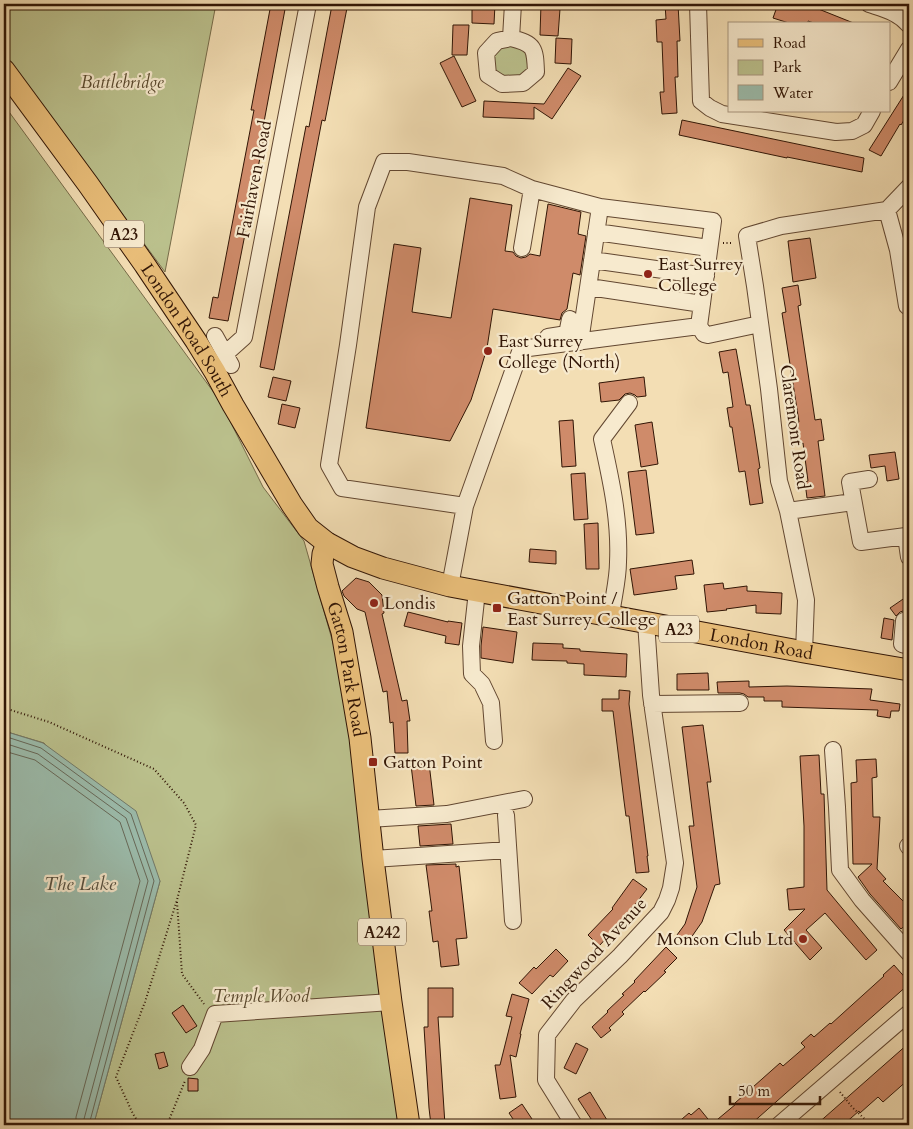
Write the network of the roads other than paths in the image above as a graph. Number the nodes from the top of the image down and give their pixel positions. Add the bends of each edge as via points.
1 (308, 4) edge
2 (513, 4) edge
3 (698, 4) edge
4 (869, 4) edge
5 (909, 25) edge
6 (511, 38) dead end
7 (909, 49) edge
8 (4, 70) edge
9 (890, 80) edge
10 (871, 112) edge
11 (909, 186) edge
12 (532, 189) junction
13 (600, 207) junction
14 (887, 210) junction
15 (596, 232) junction
16 (710, 246) junction
17 (522, 248) dead end
18 (592, 260) junction
19 (706, 276) junction
20 (589, 288) junction
21 (702, 304) junction
22 (907, 306) dead end
23 (570, 319) dead end
24 (760, 324) junction
25 (699, 326) junction
26 (215, 336) dead end
27 (580, 342) junction
28 (521, 348) junction
29 (630, 403) dead end
30 (868, 480) dead end
31 (853, 502) junction
32 (465, 506) junction
33 (788, 512) junction
34 (327, 543) junction
35 (909, 557) edge
36 (450, 586) junction
37 (477, 591) junction
38 (610, 616) junction
39 (909, 618) edge
40 (646, 622) junction
41 (909, 646) edge
42 (804, 652) junction
43 (909, 670) edge
44 (652, 704) junction
45 (740, 704) dead end
46 (494, 740) dead end
47 (833, 750) dead end
48 (524, 799) dead end
49 (506, 816) dead end
50 (369, 819) junction
51 (508, 850) junction
52 (373, 859) junction
53 (513, 921) dead end
54 (909, 953) edge
55 (391, 1002) junction
56 (909, 1013) edge
57 (190, 1067) road end
58 (409, 1125) edge
59 (574, 1125) edge
60 (779, 1125) edge

1 - 26 street, Fairhaven Road via 244,337 228,360
2 - 6 street
3 - 10 street via 701,100 710,108 722,114 836,132 852,131 864,125
4 - 5 street via 896,13
7 - 9 street
8 - 34 main road, London Road South / A23 via 88,184 196,341 292,505 308,528
11 - 14 street
12 - 13 street
12 - 17 street
12 - 32 street via 503,176 408,162 384,162 367,207 329,464 342,488
13 - 15 street
13 - 16 street via 713,221
14 - 22 street via 898,250
14 - 24 street, Claremont Road via 781,226 748,240
15 - 16 street
15 - 18 street
16 - 19 street
18 - 19 street
18 - 20 street
19 - 21 street
20 - 21 street
20 - 27 street
21 - 25 street
23 - 28 street via 567,334 521,340
24 - 25 street via 708,335
24 - 33 street, Claremont Road via 779,481
25 - 27 street
27 - 28 street
28 - 32 street
29 - 38 street via 602,439 618,531 618,564
30 - 31 street via 850,482
31 - 33 street
31 - 35 street via 861,542 906,536
32 - 36 street
33 - 42 street, Claremont Road via 806,600
34 - 36 main road, London Road / A23 via 375,565
34 - 50 main road, Gatton Park Road / A242 via 322,564 342,632 360,738
36 - 37 main road, London Road / A23
37 - 38 main road, London Road / A23
37 - 46 street via 471,646 472,674 482,684 491,703
38 - 40 main road, London Road / A23
39 - 41 street via 904,621 902,644
40 - 42 main road, London Road / A23
40 - 44 street, Ringwood Avenue
42 - 43 main road, London Road / A23
44 - 45 street
44 - 59 street, Ringwood Avenue via 675,863 674,876 661,912 574,1000 547,1035 546,1080
47 - 54 street via 840,870
48 - 50 street via 448,814
49 - 51 street
50 - 52 main road, Gatton Park Road / A242
51 - 52 street
51 - 53 street
52 - 55 main road, Gatton Park Road / A242
55 - 57 street via 215,1014 202,1049
55 - 58 main road, Gatton Park Road / A242
56 - 60 street

